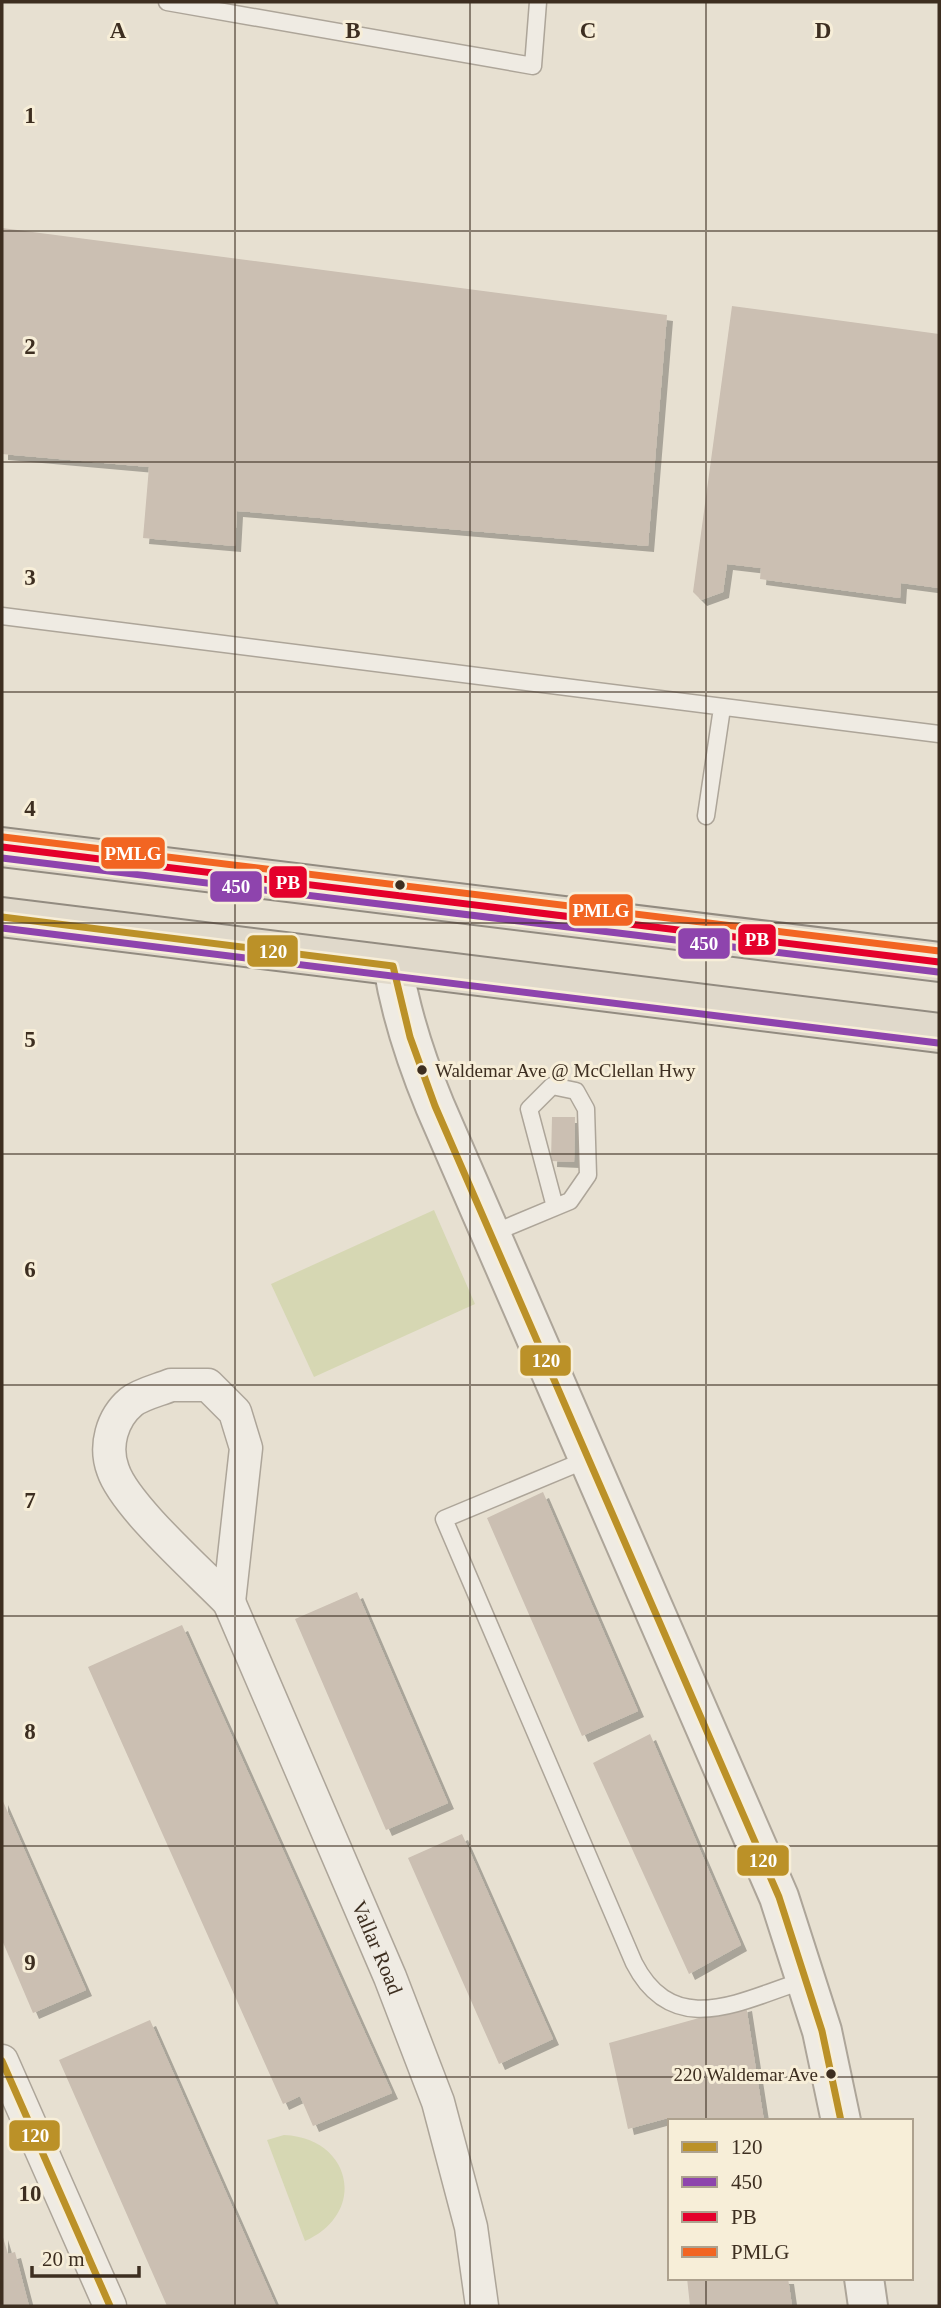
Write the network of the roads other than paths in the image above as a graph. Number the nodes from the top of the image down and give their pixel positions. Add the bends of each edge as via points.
1 (167, 2) edge
2 (538, 2) edge
3 (2, 616) edge
4 (722, 708) junction
5 (939, 734) edge
6 (706, 816) dead end
7 (2, 847) edge
8 (2, 917) edge
9 (939, 962) edge
10 (393, 966) junction
11 (939, 1033) edge
12 (555, 1207) junction
13 (491, 1234) junction
14 (589, 1458) junction
15 (229, 1602) junction
16 (807, 1979) junction
17 (2, 2061) edge
18 (841, 2119) edge
19 (864, 2280) edge
20 (110, 2306) edge
21 (482, 2306) edge
22 (868, 2306) edge

1 - 2 lane via 533,66
3 - 4 lane
4 - 5 lane
4 - 6 lane
7 - 9 highway
8 - 10 highway
10 - 11 highway
10 - 13 street via 418,1065
12 - 12 lane via 570,1201 588,1175 586,1109 576,1091 552,1086 528,1109
12 - 13 lane
13 - 14 street
14 - 16 street via 770,1874
14 - 16 lane via 444,1519 647,1985 663,1999 695,2011
15 - 15 street, Vallar Road via 246,1448 235,1412 208,1385 171,1385 132,1401 112,1426 109,1455 113,1471 161,1532
15 - 21 street, Vallar Road via 390,1977 438,2102 471,2227
16 - 18 street
17 - 20 street
19 - 22 street

